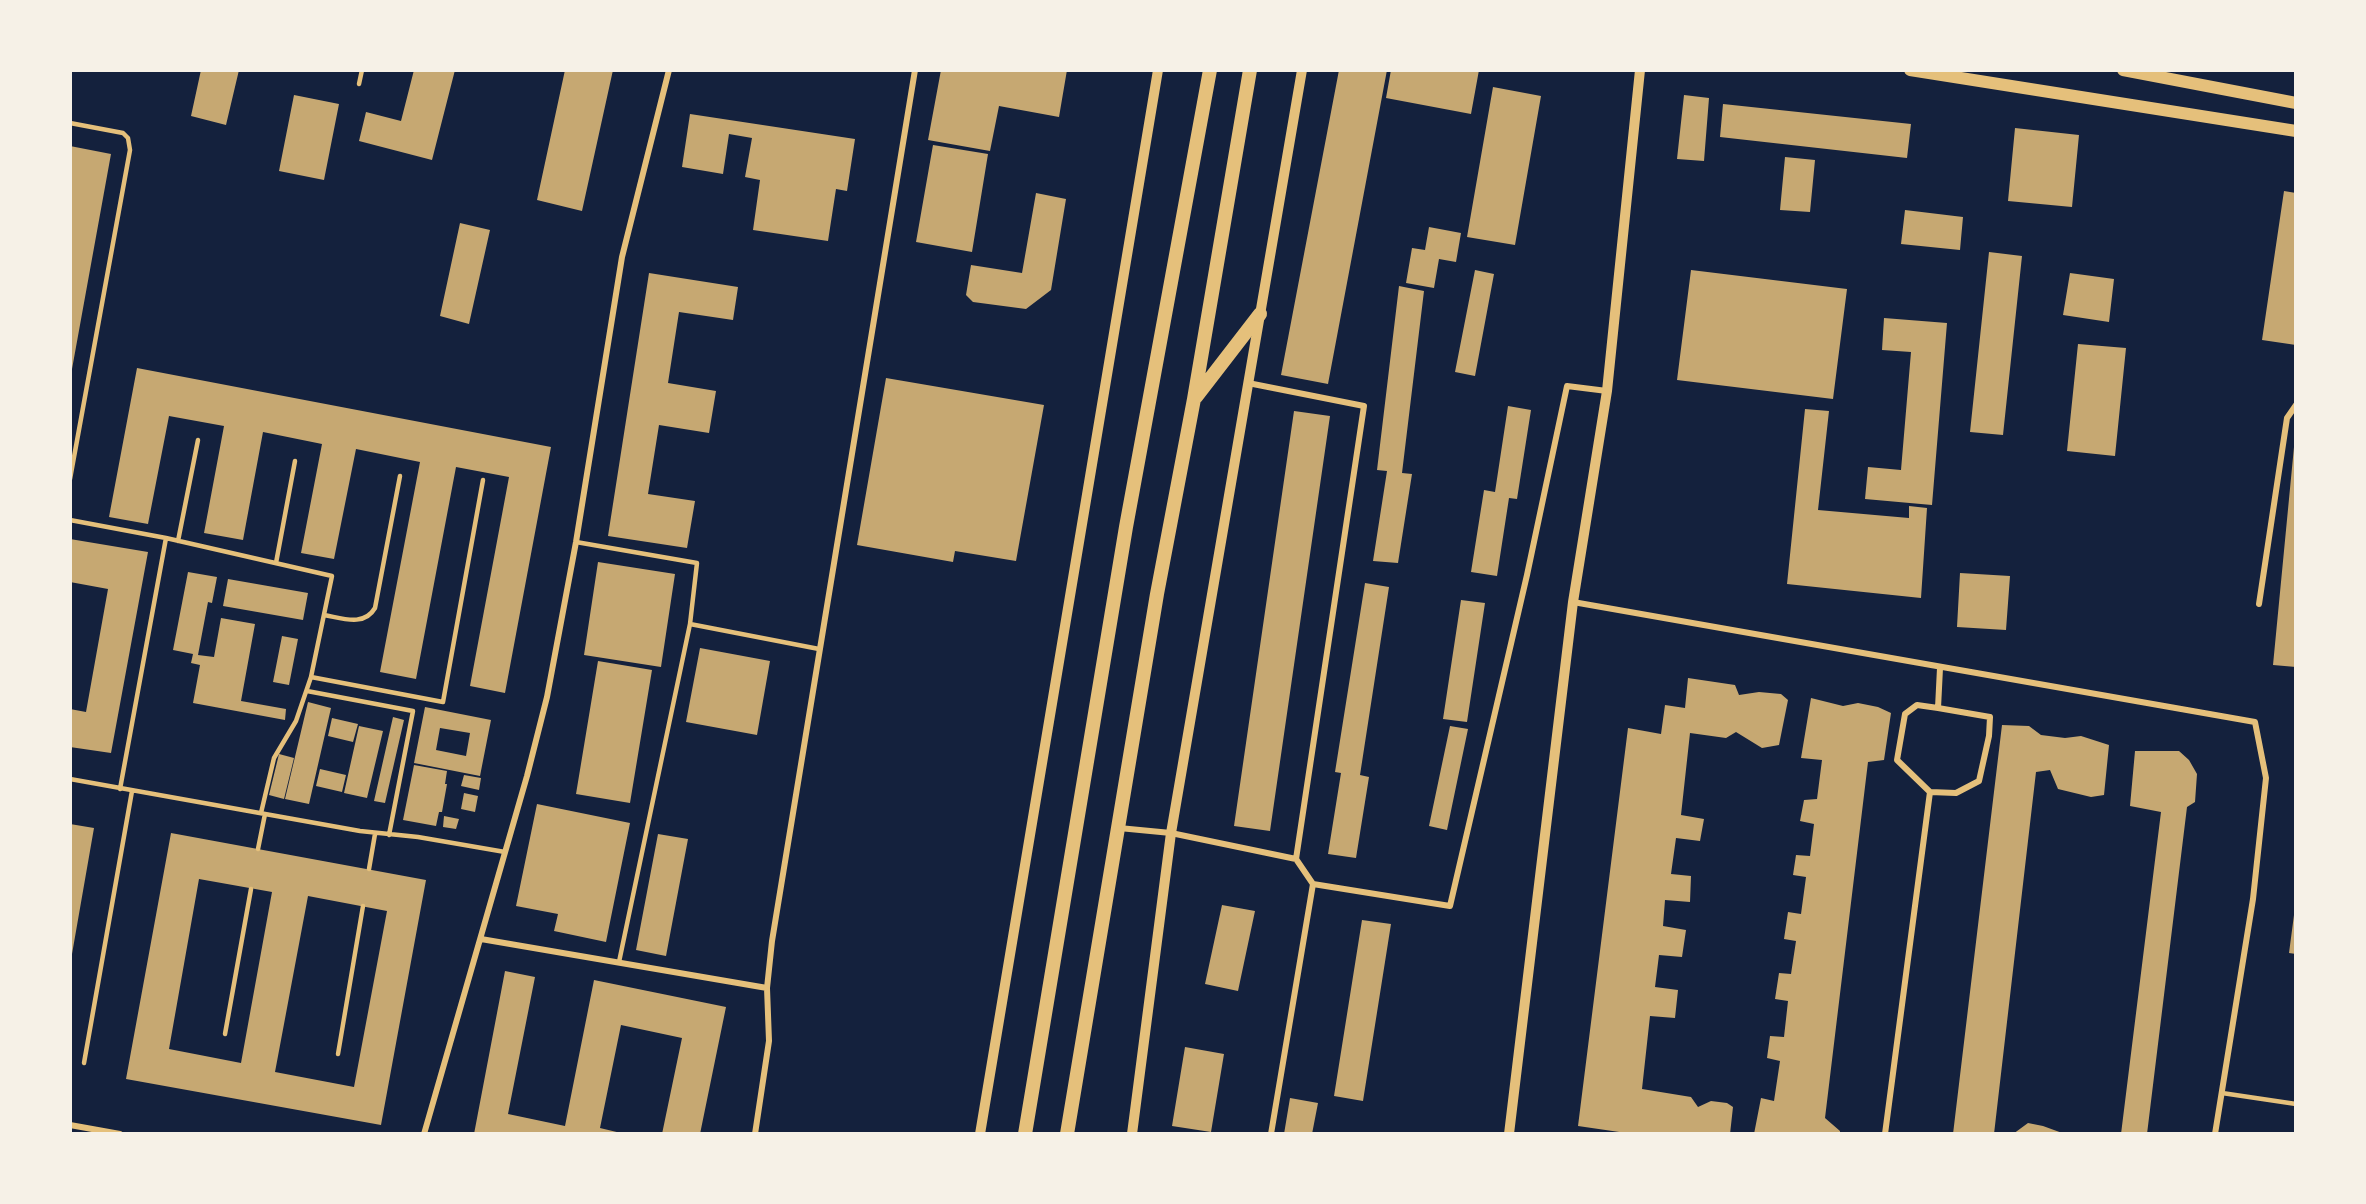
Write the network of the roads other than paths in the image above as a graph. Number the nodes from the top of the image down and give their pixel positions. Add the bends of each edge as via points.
1 (362, 70) edge
2 (669, 70) edge
3 (915, 70) edge
4 (1158, 70) edge
5 (1210, 70) edge
6 (1250, 70) edge
7 (1302, 70) edge
8 (1640, 70) edge
9 (1910, 70) edge
10 (2123, 70) edge
11 (359, 84) dead end
12 (2295, 103) edge
13 (70, 123) edge
14 (2295, 131) edge
15 (1260, 314) junction
16 (1247, 383) junction
17 (1607, 391) junction
18 (1194, 399) junction
19 (2295, 405) edge
20 (198, 440) dead end
21 (295, 462) dead end
22 (400, 477) dead end
23 (70, 479) edge
24 (483, 480) dead end
25 (70, 520) edge
26 (166, 538) junction
27 (178, 541) junction
28 (576, 542) junction
29 (276, 563) junction
30 (1573, 602) junction
31 (2259, 604) dead end
32 (324, 615) junction
33 (690, 624) junction
34 (819, 649) junction
35 (1940, 668) junction
36 (311, 677) junction
37 (307, 691) junction
38 (1938, 708) junction
39 (70, 779) edge
40 (120, 789) junction
41 (132, 791) junction
42 (1930, 792) junction
43 (263, 814) junction
44 (1119, 828) junction
45 (1171, 833) junction
46 (375, 834) junction
47 (389, 835) junction
48 (258, 849) dead end
49 (505, 852) junction
50 (1296, 859) junction
51 (369, 869) dead end
52 (1313, 884) junction
53 (251, 889) dead end
54 (363, 906) dead end
55 (481, 939) junction
56 (619, 962) junction
57 (767, 988) junction
58 (225, 1034) dead end
59 (338, 1054) dead end
60 (84, 1063) dead end
61 (2223, 1093) junction
62 (2295, 1104) edge
63 (70, 1125) edge
64 (120, 1134) edge
65 (424, 1134) edge
66 (755, 1134) edge
67 (980, 1134) edge
68 (1025, 1134) edge
69 (1067, 1134) edge
70 (1132, 1134) edge
71 (1271, 1134) edge
72 (1509, 1134) edge
73 (1885, 1134) edge
74 (2216, 1134) edge

1 - 11 lane
2 - 28 street via 622,257
3 - 34 street
4 - 67 street
5 - 68 main road via 1126,526
6 - 18 main road
7 - 15 street
8 - 17 street
9 - 14 main road
10 - 12 main road
13 - 23 lane via 123,134 130,150
15 - 16 street
15 - 18 main road
16 - 45 street
16 - 50 street via 1364,406
17 - 30 street
17 - 52 street via 1566,386 1525,586 1450,906
18 - 44 main road
19 - 31 street via 2287,418
20 - 27 lane
21 - 29 lane
22 - 32 lane via 375,608 362,619
24 - 36 lane via 443,702
25 - 26 lane
26 - 27 lane
26 - 40 lane
27 - 29 lane
28 - 33 lane via 697,563
28 - 49 street via 547,697
29 - 32 lane via 332,576
30 - 35 street
30 - 72 street
32 - 36 lane
33 - 34 lane
33 - 56 lane
34 - 57 street
35 - 38 street
35 - 61 street via 2255,722 2266,778 2253,899
36 - 37 lane
37 - 43 lane via 296,721 274,758
37 - 47 lane via 413,711
38 - 42 street via 1917,705 1905,714 1897,760
38 - 42 street via 1990,717 1989,736 1979,781 1956,793
39 - 40 lane
40 - 41 lane
41 - 43 lane
41 - 60 lane
42 - 73 street
43 - 46 lane
43 - 48 lane
44 - 45 street
44 - 69 main road
45 - 50 street
45 - 70 street
46 - 47 lane
46 - 51 lane
47 - 49 lane
49 - 55 street
50 - 52 street
52 - 71 street
53 - 58 lane
54 - 59 lane
55 - 56 street
55 - 65 street
56 - 57 street
57 - 66 street via 769,1041
61 - 62 lane
61 - 74 street
63 - 64 street

